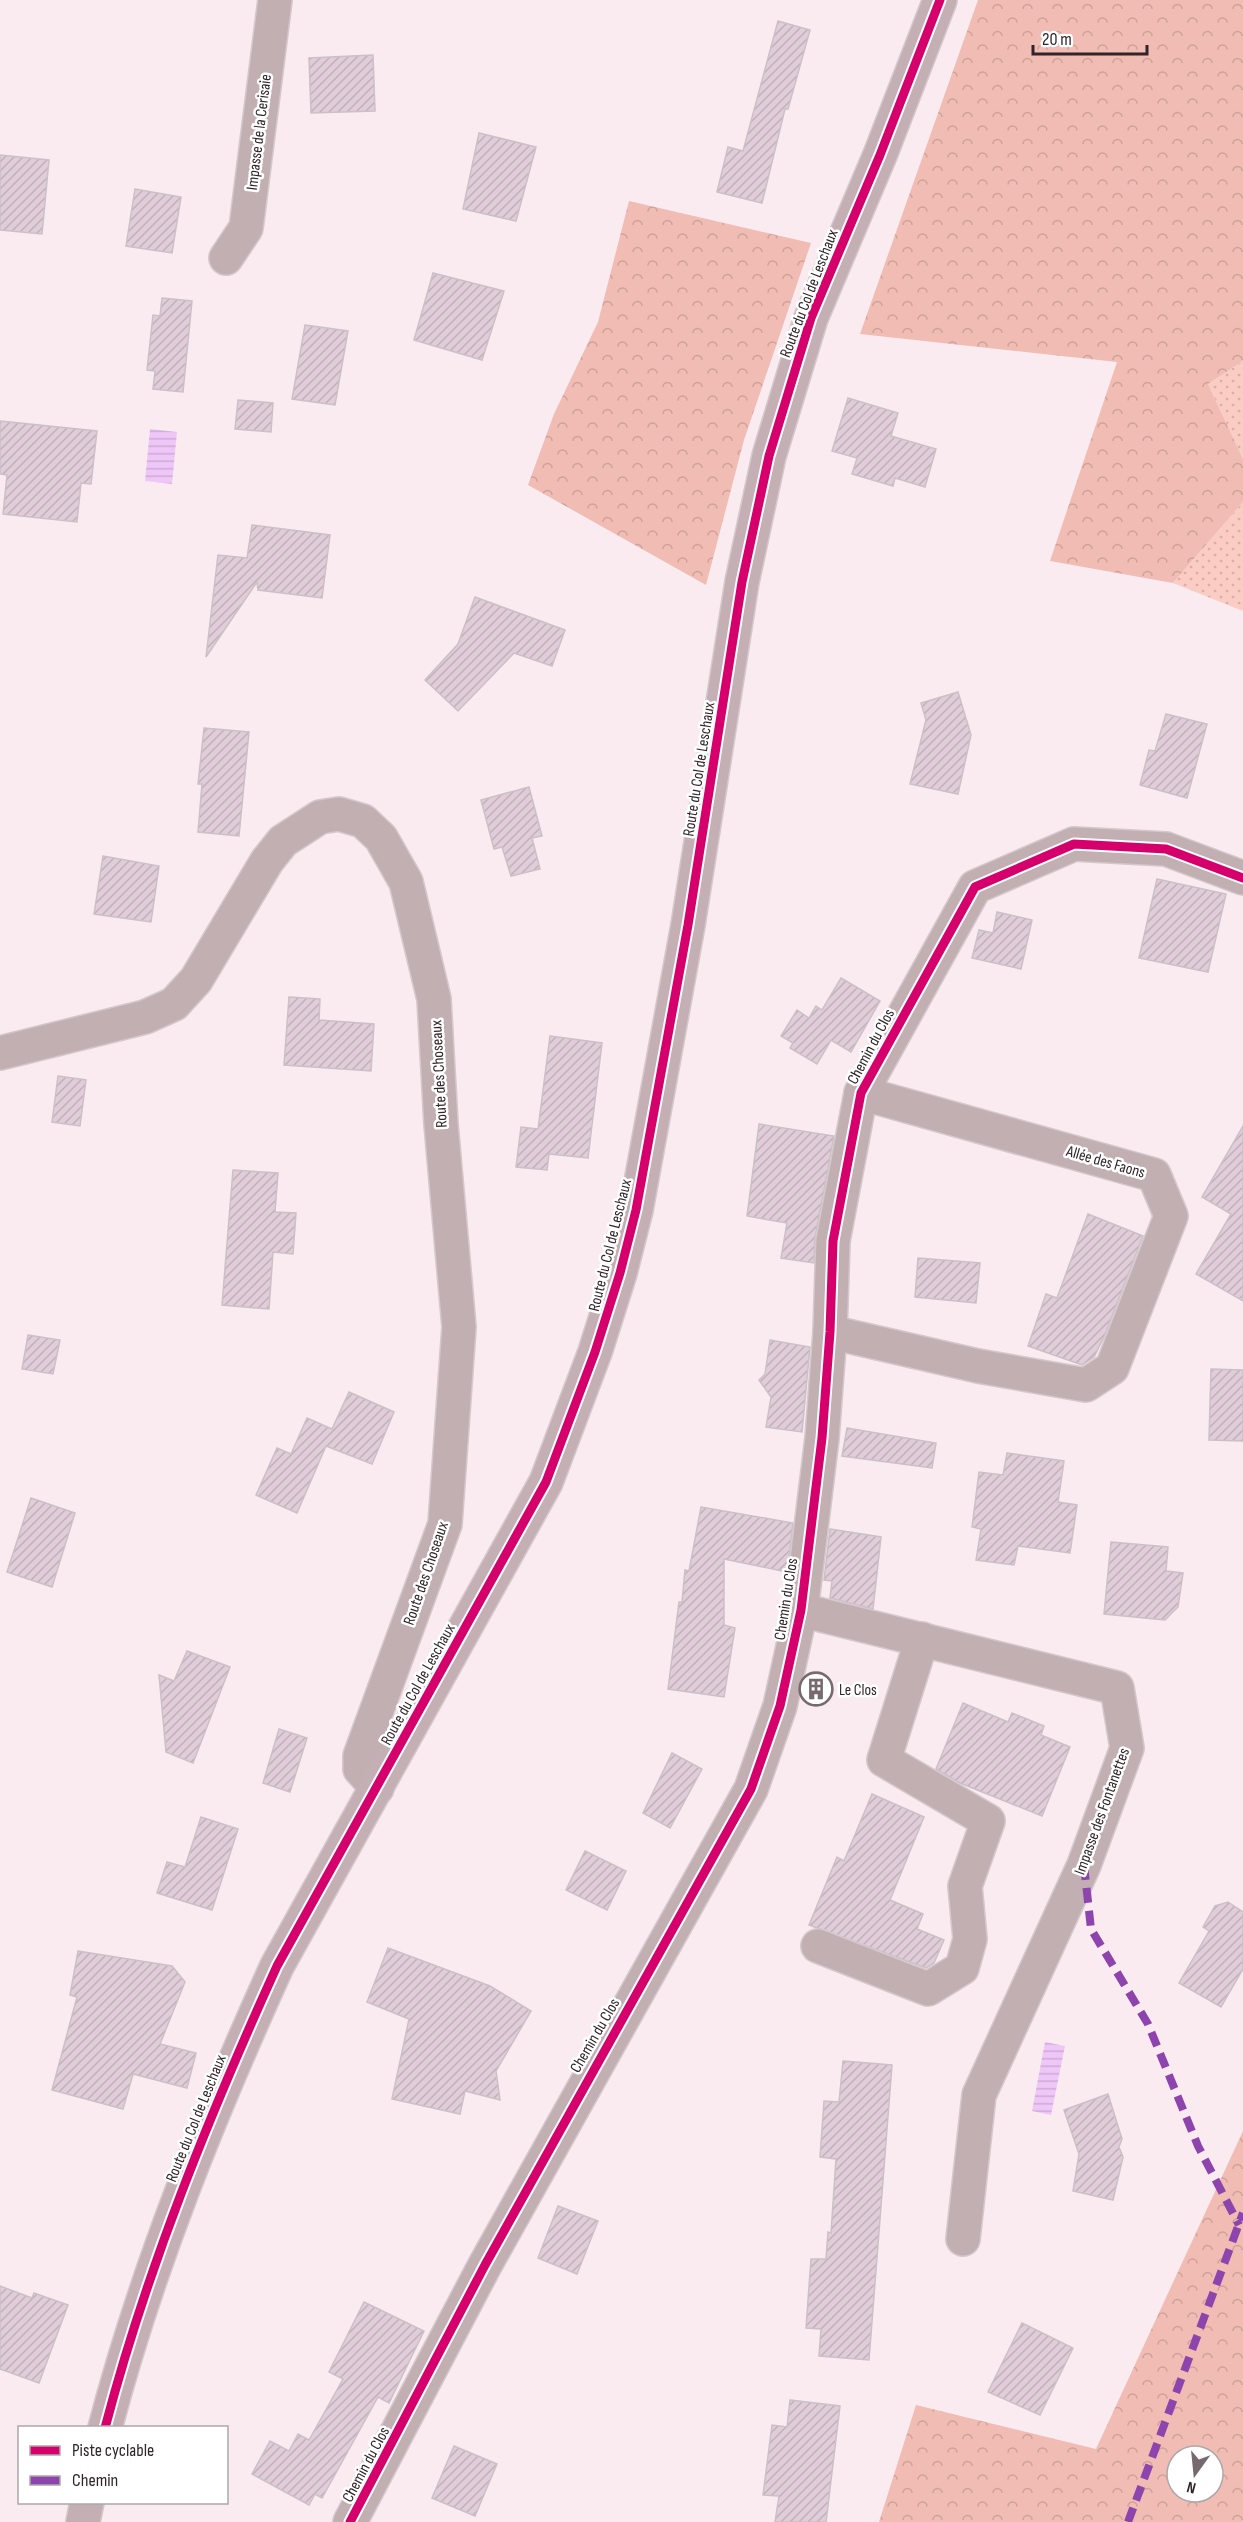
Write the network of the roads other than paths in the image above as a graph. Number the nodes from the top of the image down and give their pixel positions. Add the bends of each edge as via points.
1 (275, 0) edge
2 (940, 0) edge
3 (226, 258) dead end
4 (1243, 878) edge
5 (0, 1053) edge
6 (861, 1093) junction
7 (830, 1332) junction
8 (801, 1610) junction
9 (922, 1638) junction
10 (376, 1788) junction
11 (818, 1946) dead end
12 (963, 2239) dead end
13 (105, 2426) edge
14 (87, 2504) edge
15 (83, 2522) edge
16 (350, 2522) edge

1 - 3 street, Impasse de la Cerisaie via 246,228
2 - 10 main road, Route du Col de Leschaux via 811,318 769,456 742,582 688,925 636,1210 603,1330 546,1482
4 - 6 street, Chemin du Clos via 1166,849 1074,844 975,886
5 - 10 street, Route des Choseaux via 144,1017 174,1004 196,980 267,861 283,841 320,817 339,814 363,821 381,838 406,882 434,999 459,1327 445,1524 360,1756 360,1769
6 - 7 street, Chemin du Clos via 833,1241
6 - 7 street, Allée des Faons via 1155,1175 1171,1216 1112,1368 1086,1385 978,1366
7 - 8 street, Chemin du Clos via 822,1438
8 - 9 street, Impasse des Fontanettes
8 - 16 street, Chemin du Clos via 780,1706 751,1789 496,2244
9 - 11 street via 884,1760 988,1821 965,1886 970,1939 962,1968 928,1989
9 - 12 street, Impasse des Fontanettes via 1117,1688 1127,1748 1084,1865 979,2095
10 - 13 main road, Route du Col de Leschaux via 277,1966 240,2048 147,2281
14 - 15 main road

